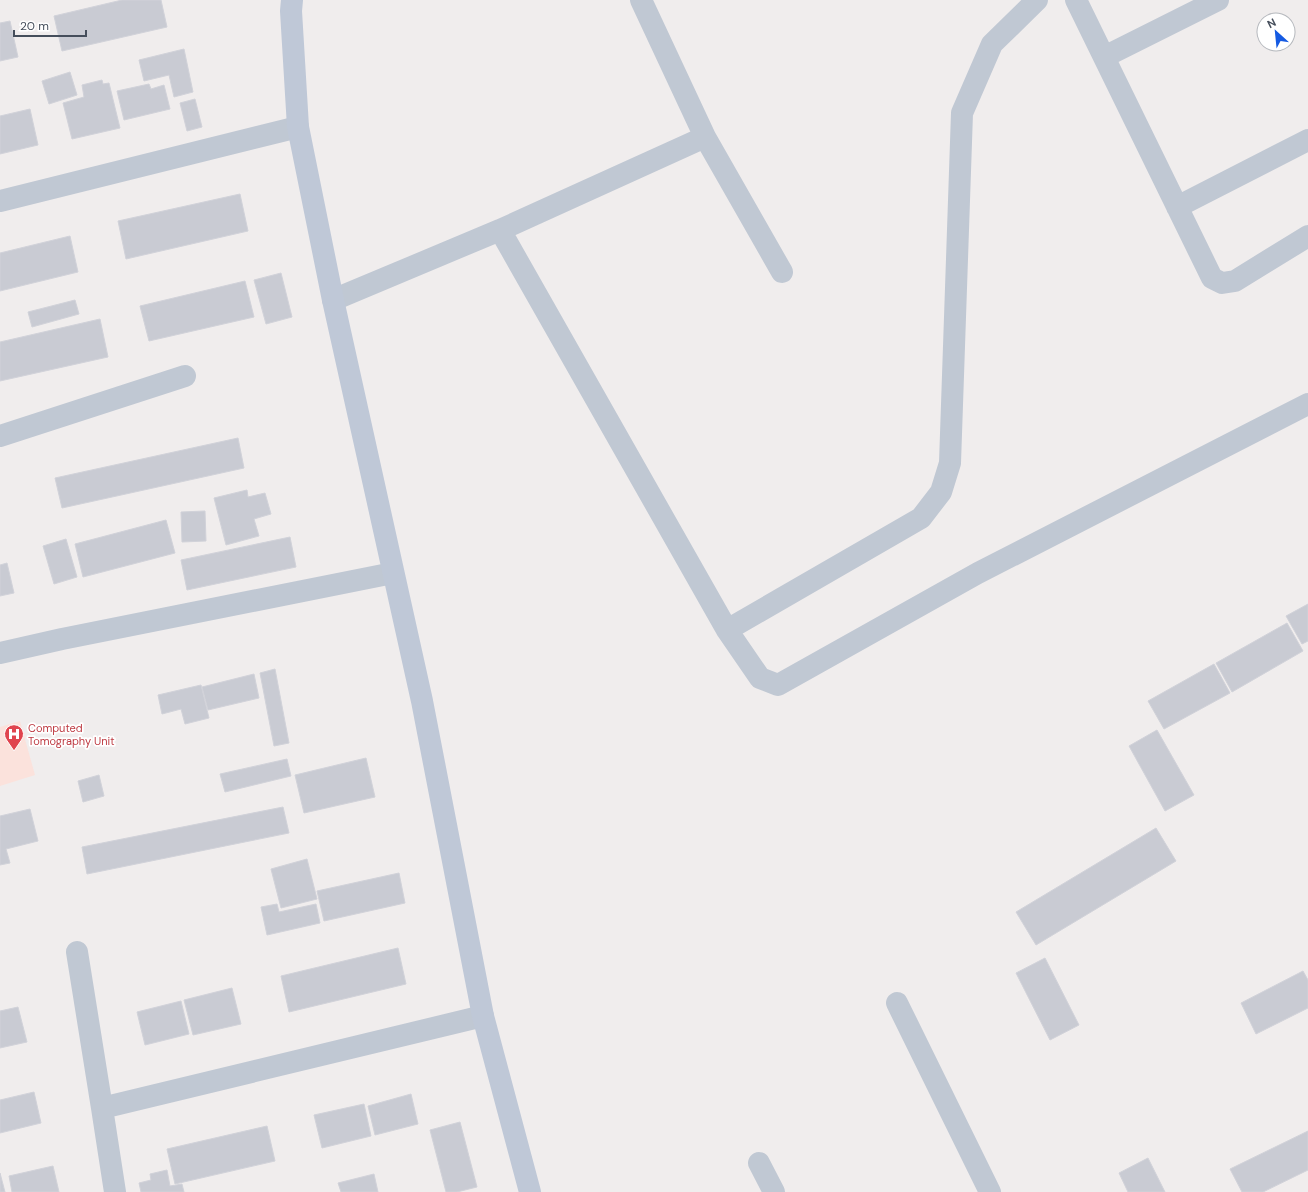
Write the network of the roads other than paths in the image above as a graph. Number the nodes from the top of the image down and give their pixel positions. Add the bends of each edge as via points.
1 (292, 0) edge
2 (641, 0) edge
3 (1037, 0) edge
4 (1076, 0) edge
5 (1218, 0) edge
6 (1104, 57) junction
7 (298, 127) junction
8 (705, 137) junction
9 (1308, 140) edge
10 (0, 201) edge
11 (1177, 207) junction
12 (500, 230) junction
13 (1308, 236) edge
14 (782, 272) dead end
15 (333, 300) junction
16 (185, 376) dead end
17 (1308, 404) edge
18 (0, 436) edge
19 (393, 573) junction
20 (727, 630) junction
21 (0, 653) edge
22 (77, 952) dead end
23 (897, 1003) dead end
24 (482, 1016) junction
25 (102, 1108) junction
26 (759, 1163) dead end
27 (114, 1192) edge
28 (530, 1192) edge
29 (774, 1192) edge
30 (990, 1192) edge

1 - 7 street
2 - 8 street
3 - 20 street via 992,44 962,113 950,462 940,492 921,518
4 - 6 street
5 - 6 street
6 - 11 street
7 - 10 street
7 - 15 street
8 - 12 street
8 - 14 street
9 - 11 street
11 - 13 street via 1212,278 1222,283 1235,281
12 - 15 street
12 - 20 street
15 - 19 street
16 - 18 street
17 - 20 street via 978,573 778,685 760,678
19 - 21 street
19 - 24 street via 422,701
22 - 25 street
23 - 30 street
24 - 25 street
24 - 28 street
25 - 27 street
26 - 29 street

